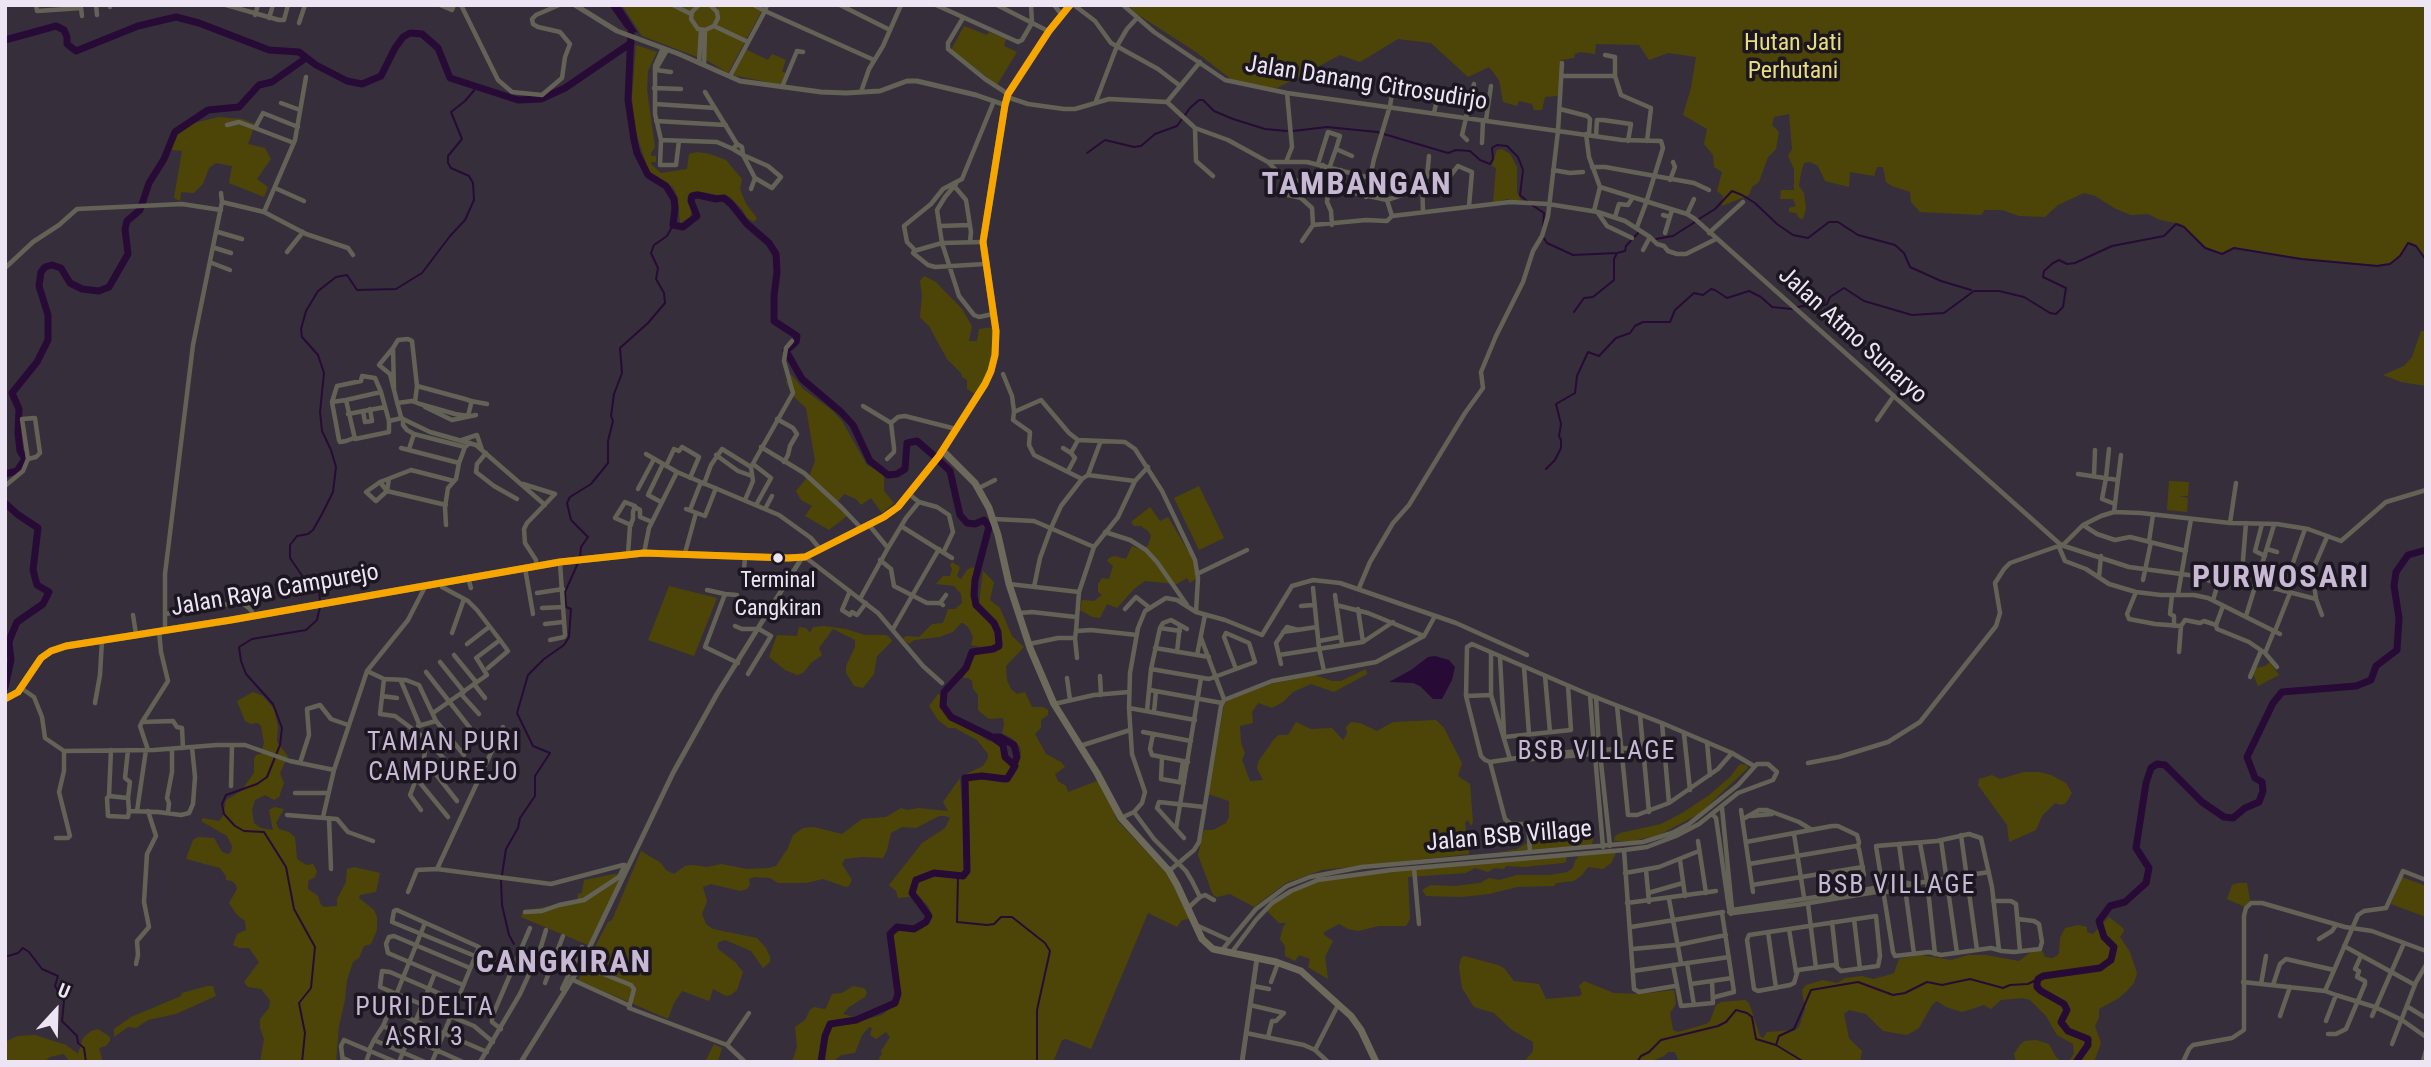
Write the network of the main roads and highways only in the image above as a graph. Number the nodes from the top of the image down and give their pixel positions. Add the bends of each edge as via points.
1 (1072, 5) edge
2 (939, 456) junction
3 (6, 699) edge
4 (1376, 1062) edge

1 - 2 main road, Jalan Raya Campurejo via 1049,31 1007,99 983,242 994,314 991,371
2 - 3 main road, Jalan Raya Campurejo via 898,507 804,556 644,553 560,562 102,639 46,654 18,692
2 - 4 main road via 979,488 994,519 1009,584 1054,704 1121,818 1169,871 1205,943 1213,949 1301,971 1361,1030

